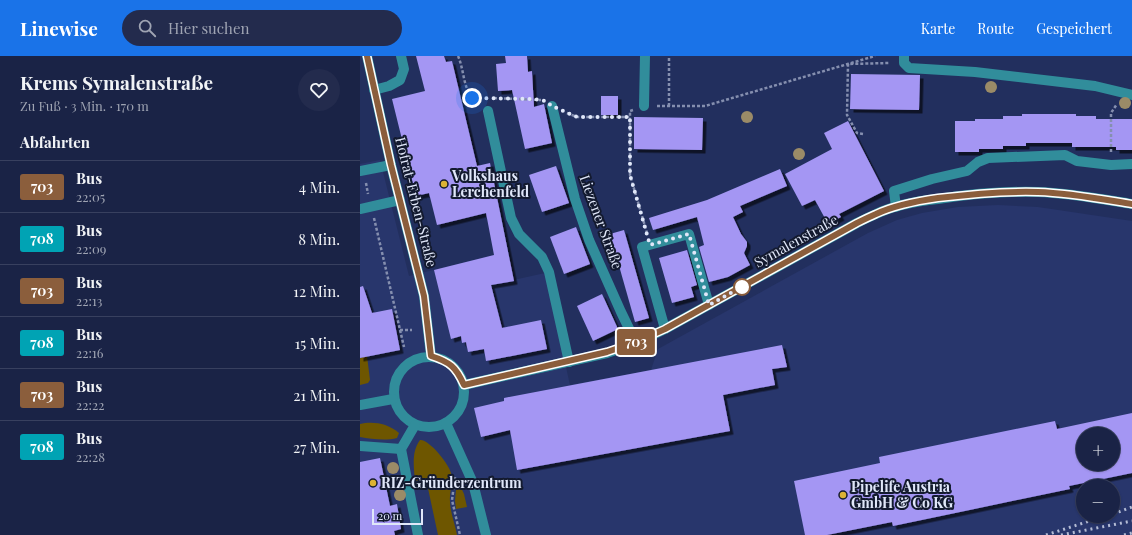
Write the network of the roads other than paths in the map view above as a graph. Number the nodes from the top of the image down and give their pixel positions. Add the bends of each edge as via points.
1 (367, 56) edge
2 (401, 56) edge
3 (645, 56) edge
4 (904, 60) edge
5 (374, 90) junction
6 (1128, 93) edge
7 (552, 106) road end
8 (644, 106) road end
9 (488, 112) dead end
10 (1132, 164) edge
11 (391, 165) junction
12 (361, 171) edge
13 (400, 200) junction
14 (1132, 204) edge
15 (896, 207) junction
16 (360, 209) edge
17 (709, 305) junction
18 (665, 329) junction
19 (636, 342) junction
20 (431, 356) junction
21 (569, 362) junction
22 (464, 385) junction
23 (393, 399) junction
24 (360, 406) edge
25 (446, 423) junction
26 (415, 425) junction
27 (360, 446) edge
28 (401, 449) junction
29 (418, 535) edge
30 (486, 535) edge

1 - 5 street, Hofrat-Erben-Straße
2 - 5 street via 404,69 400,80
3 - 8 street
4 - 6 street via 909,68 975,72 1095,86
5 - 11 street, Hofrat-Erben-Straße
7 - 19 street, Liezener Straße via 575,199 592,247
9 - 21 street via 511,218 519,234 542,257 549,272
10 - 15 street via 1111,165 1077,161 1065,155 988,158 967,171 894,191
11 - 12 street
11 - 13 street, Hofrat-Erben-Straße
13 - 16 street
13 - 20 street, Hofrat-Erben-Straße via 424,296
14 - 15 street, Symalenstraße via 1039,192 957,196
15 - 17 street, Symalenstraße via 857,223
17 - 18 street, Symalenstraße
17 - 18 street via 689,234 642,247
18 - 19 street, Symalenstraße
19 - 21 street, Symalenstraße
20 - 22 street via 446,361 458,371
20 - 23 street via 415,359 402,368 394,383
21 - 22 street, Symalenstraße
22 - 25 street via 464,400 457,414
23 - 24 street
23 - 26 street via 401,415
25 - 26 street via 431,428
25 - 30 street via 473,483
26 - 28 street
27 - 28 street
28 - 29 street

